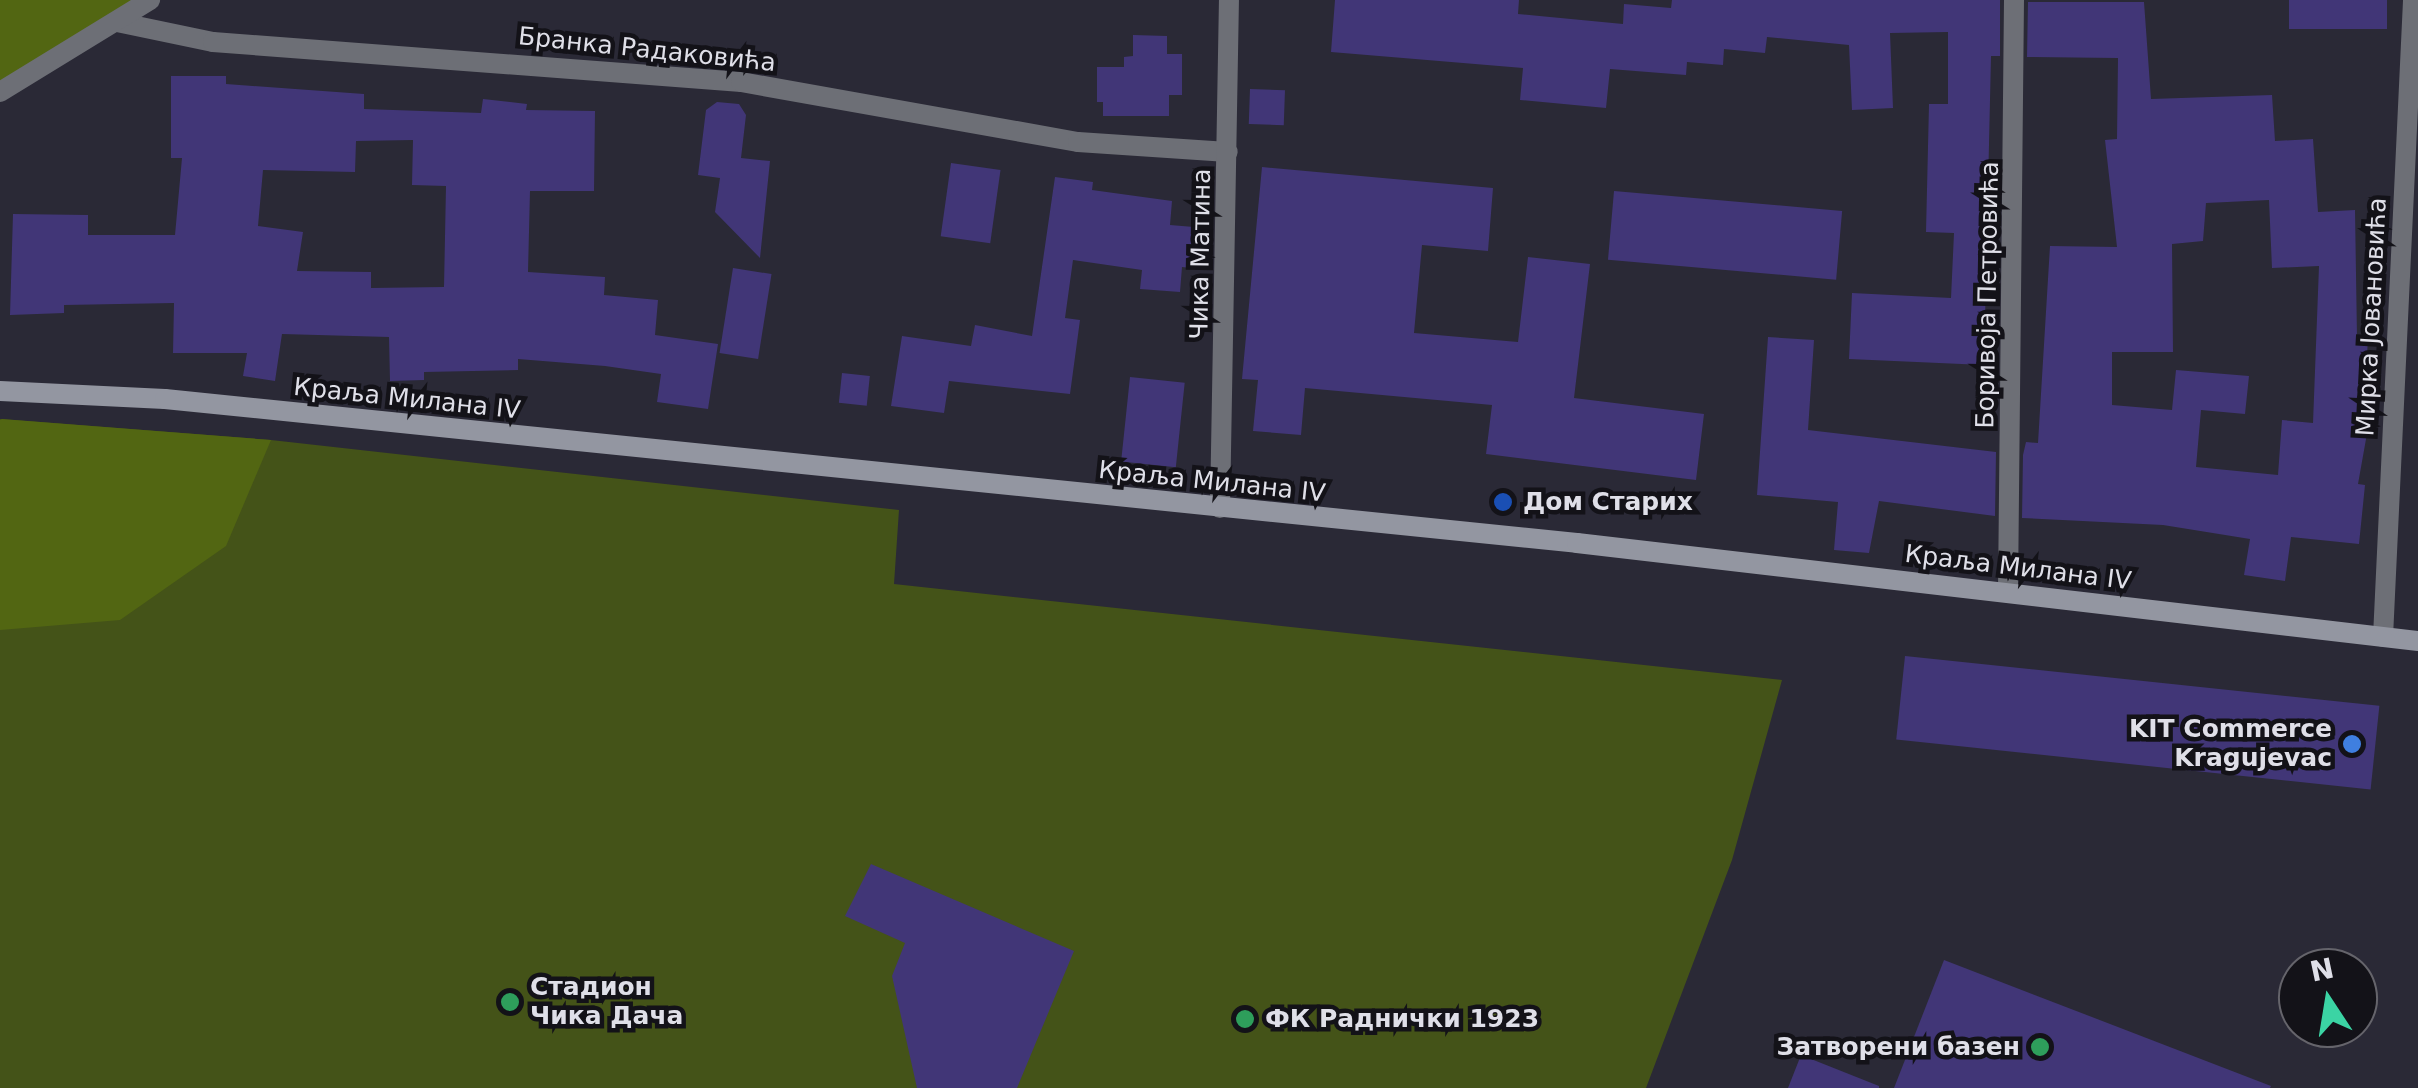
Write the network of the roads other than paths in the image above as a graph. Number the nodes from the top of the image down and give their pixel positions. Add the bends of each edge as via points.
1 (150, 0) edge
2 (1229, 0) edge
3 (2014, 0) edge
4 (2413, 0) edge
5 (117, 22) junction
6 (0, 92) edge
7 (2412, 128) edge
8 (1228, 152) junction
9 (0, 392) edge
10 (1220, 508) junction
11 (2008, 592) junction
12 (2382, 637) junction
13 (2418, 641) edge

1 - 5 street
2 - 8 street, Чика Матина
3 - 11 street, Боривоја Петровића
4 - 7 street, Мирка Јовановића
5 - 6 street
5 - 8 street, Бранка Радаковића via 213,42 741,82 1078,142
7 - 12 street, Мирка Јовановића
8 - 10 street, Чика Матина
9 - 10 main road, Краља Милана IV via 164,399
10 - 11 main road, Краља Милана IV
11 - 12 main road, Краља Милана IV
12 - 13 main road, Краља Милана IV

